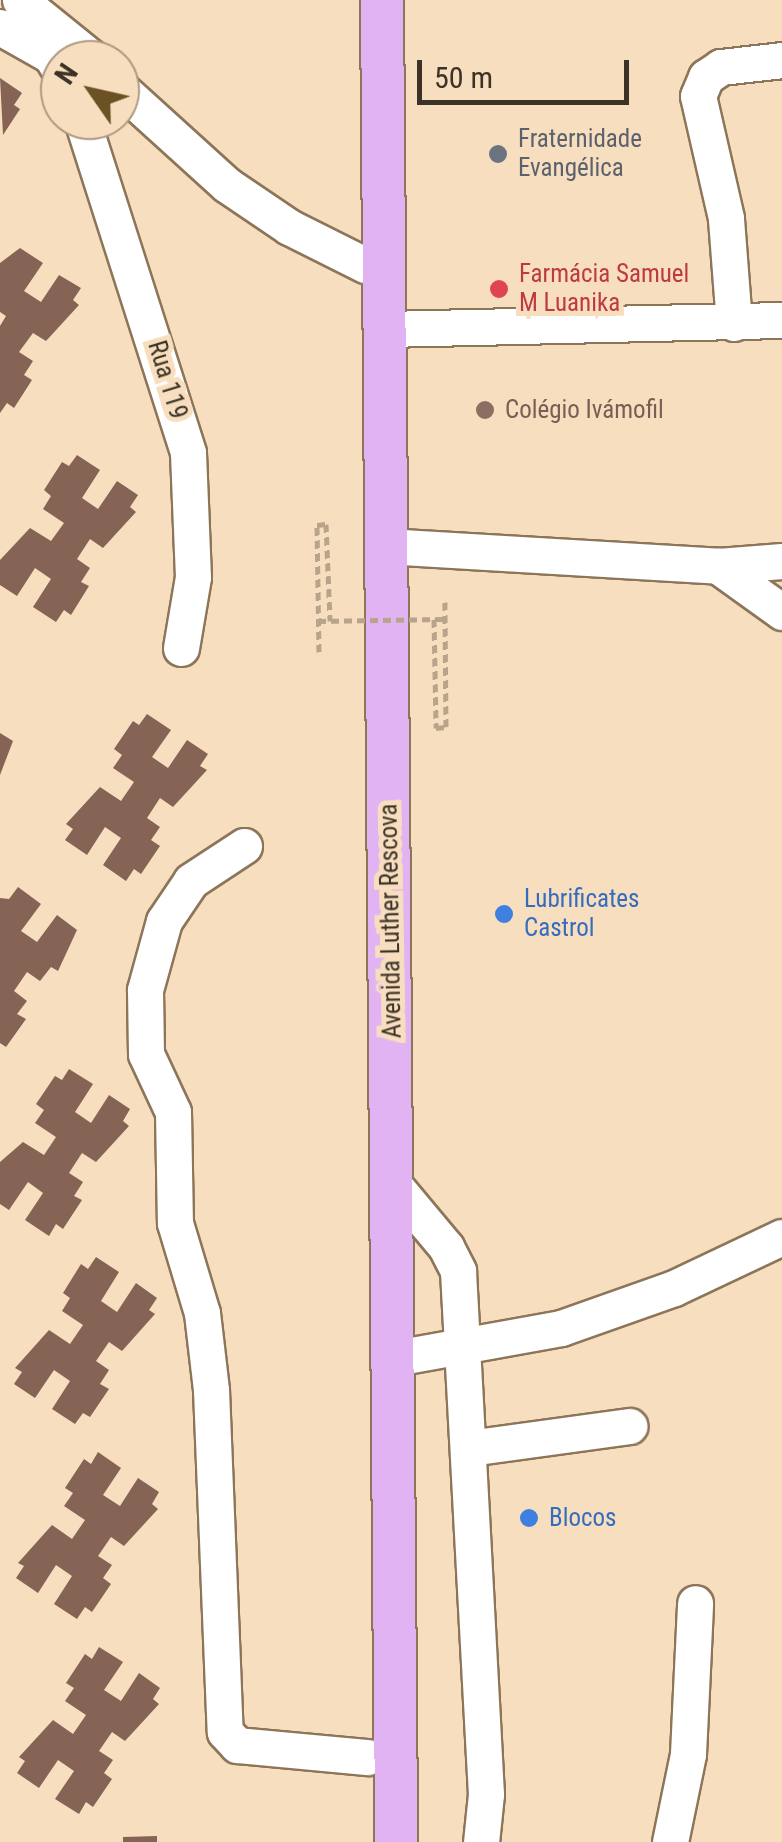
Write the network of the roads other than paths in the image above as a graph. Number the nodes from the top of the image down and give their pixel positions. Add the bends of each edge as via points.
1 (20, 0) edge
2 (360, 0) edge
3 (382, 0) edge
4 (0, 27) edge
5 (69, 40) edge
6 (40, 50) edge
7 (782, 60) edge
8 (140, 106) edge
9 (88, 140) edge
10 (365, 264) junction
11 (782, 320) edge
12 (734, 323) junction
13 (386, 329) junction
14 (385, 546) junction
15 (782, 561) edge
16 (718, 566) junction
17 (782, 612) edge
18 (180, 648) dead end
19 (244, 846) dead end
20 (394, 1186) junction
21 (782, 1237) edge
22 (466, 1350) junction
23 (395, 1358) junction
24 (630, 1426) dead end
25 (469, 1448) junction
26 (695, 1603) dead end
27 (366, 1758) junction
28 (367, 1842) edge
29 (396, 1842) edge
30 (482, 1842) edge
31 (670, 1842) edge

1 - 5 street
2 - 10 main road, Avenida Luther Rescova
3 - 13 main road, Avenida Luther Rescova
4 - 6 street
7 - 12 street via 720,67 706,77 698,96 726,218
8 - 10 street via 227,185 289,227
9 - 18 street, Rua 119 via 188,453 194,577
10 - 27 main road, Avenida Luther Rescova
11 - 12 street
12 - 13 street
13 - 14 main road, Avenida Luther Rescova
14 - 16 street
14 - 20 main road, Avenida Luther Rescova
15 - 16 street
16 - 17 street
19 - 27 street via 191,881 164,921 145,990 146,1054 173,1112 175,1223 202,1313 211,1390 224,1732 236,1745
20 - 22 street via 458,1271
20 - 23 main road, Avenida Luther Rescova
21 - 22 street via 674,1288 561,1328
22 - 23 street
22 - 25 street
23 - 29 main road, Avenida Luther Rescova
24 - 25 street
25 - 30 street via 486,1794
26 - 31 street via 688,1754
27 - 28 main road, Avenida Luther Rescova

